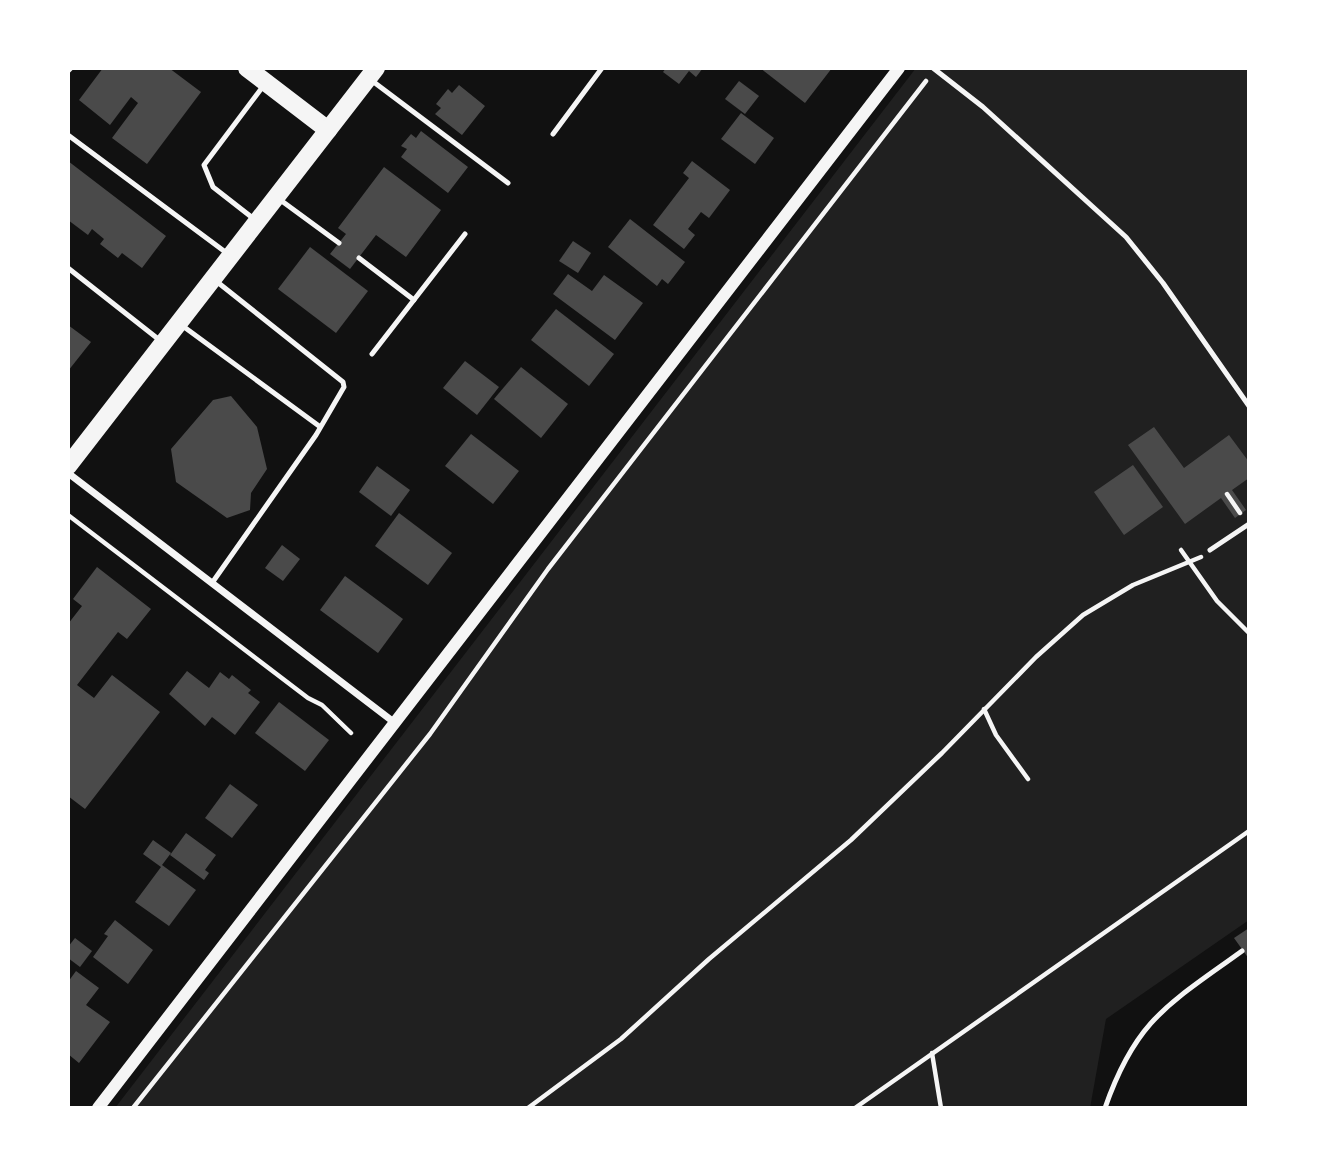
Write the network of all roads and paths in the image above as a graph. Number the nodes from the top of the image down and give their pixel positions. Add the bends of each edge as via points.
1 (247, 68) edge
2 (603, 68) edge
3 (899, 68) edge
4 (933, 68) edge
5 (372, 73) edge
6 (926, 81) dead end
7 (266, 83) junction
8 (903, 90) dead end
9 (911, 96) junction
10 (328, 130) junction
11 (553, 134) dead end
12 (68, 135) edge
13 (508, 183) dead end
14 (277, 197) junction
15 (257, 222) junction
16 (465, 234) dead end
17 (339, 243) dead end
18 (231, 256) junction
19 (359, 258) dead end
20 (68, 268) edge
21 (214, 279) junction
22 (414, 300) junction
23 (179, 323) junction
24 (164, 343) junction
25 (372, 354) dead end
26 (1249, 406) edge
27 (319, 425) junction
28 (68, 466) edge
29 (68, 473) edge
30 (1227, 494) dead end
31 (1240, 513) dead end
32 (68, 515) edge
33 (1249, 524) edge
34 (1181, 550) dead end
35 (1210, 550) joint
36 (1190, 564) junction
37 (212, 583) junction
38 (1249, 633) edge
39 (984, 709) junction
40 (395, 723) junction
41 (351, 733) dead end
42 (1028, 779) dead end
43 (1249, 831) edge
44 (1241, 951) dead end
45 (932, 1054) junction
46 (98, 1108) edge
47 (133, 1108) edge
48 (528, 1108) edge
49 (855, 1108) edge
50 (941, 1108) edge
51 (1105, 1108) edge

1 - 7 main road
2 - 11 lane
3 - 40 street
4 - 26 lane via 1126,236
5 - 10 main road
5 - 13 lane
6 - 9 path
7 - 10 main road
7 - 15 lane via 204,165 214,187
8 - 9 path
9 - 47 path
10 - 14 main road
12 - 18 lane
14 - 15 main road
14 - 17 lane
15 - 18 main road
16 - 22 lane
18 - 21 main road
19 - 22 lane
20 - 24 lane
21 - 23 main road
21 - 27 lane via 343,382
22 - 25 lane
23 - 24 main road
23 - 27 lane
24 - 28 main road
27 - 37 lane
29 - 37 street
30 - 31 path
32 - 41 path via 322,705
33 - 35 lane
34 - 36 path
35 - 36 path
36 - 38 path via 1217,601
36 - 39 path via 1153,576 1095,606
37 - 40 street
39 - 42 path via 996,735
39 - 48 path via 851,840 621,1039
40 - 46 street
43 - 45 path
44 - 51 lane via 1159,1012 1145,1028 1124,1061
45 - 49 path
45 - 50 path

